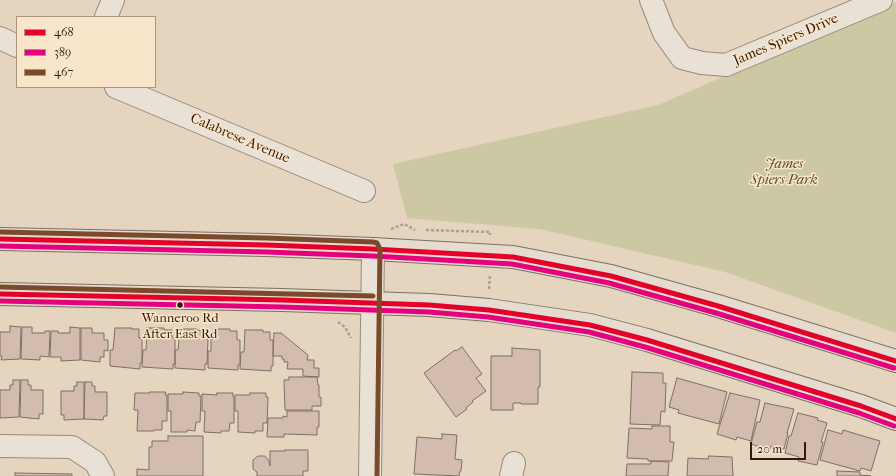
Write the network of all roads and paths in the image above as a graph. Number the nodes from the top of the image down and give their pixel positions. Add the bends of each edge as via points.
1 (113, 0) edge
2 (651, 0) edge
3 (881, 0) edge
4 (106, 16) edge
5 (0, 38) edge
6 (16, 46) edge
7 (118, 88) edge
8 (364, 191) dead end
9 (490, 232) dead end
10 (0, 239) edge
11 (373, 249) junction
12 (490, 256) junction
13 (0, 294) edge
14 (373, 303) junction
15 (489, 310) junction
16 (896, 361) edge
17 (896, 419) edge
18 (0, 446) edge
19 (103, 476) edge
20 (370, 476) edge

1 - 4 street
2 - 3 street, James Spiers Drive via 664,33 682,58 726,65
5 - 6 street
7 - 8 street, Calabrese Avenue
9 - 12 path
10 - 11 highway
11 - 12 highway
11 - 14 street
12 - 15 path
12 - 16 highway via 612,276
13 - 14 highway
14 - 15 highway
14 - 20 street
15 - 17 highway via 590,325 861,406
18 - 19 street via 72,447 95,462

